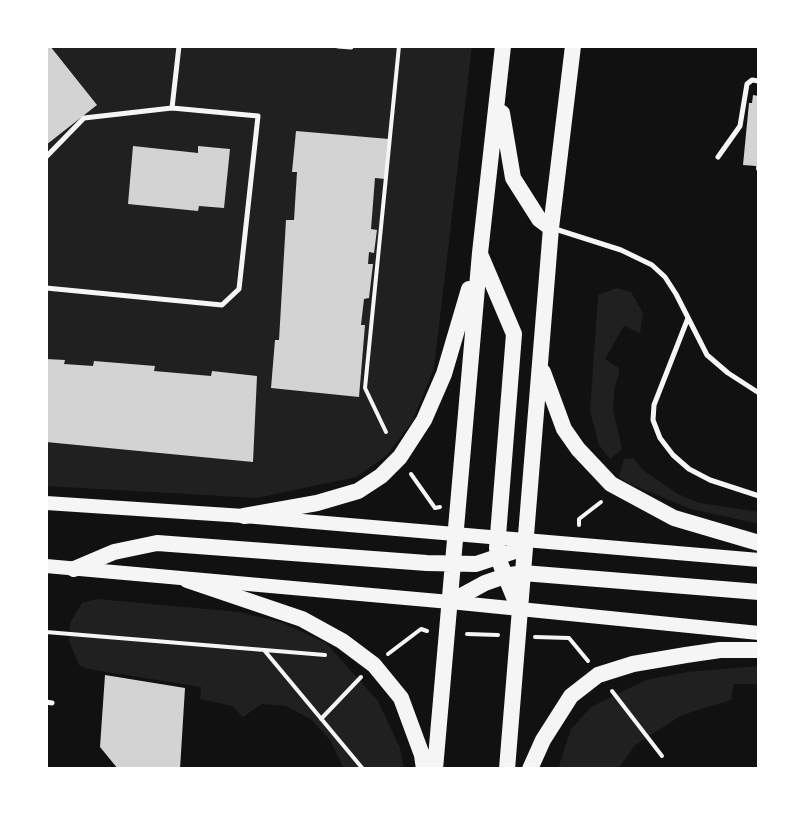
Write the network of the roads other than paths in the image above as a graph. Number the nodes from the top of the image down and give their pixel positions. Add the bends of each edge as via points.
1 (179, 46) edge
2 (338, 46) edge
3 (503, 46) edge
4 (573, 46) edge
5 (351, 47) edge
6 (759, 81) edge
7 (499, 84) junction
8 (172, 108) junction
9 (46, 157) edge
10 (718, 157) dead end
11 (551, 228) junction
12 (480, 253) junction
13 (46, 288) edge
14 (688, 318) junction
15 (540, 364) junction
16 (759, 393) edge
17 (759, 496) edge
18 (46, 503) edge
19 (244, 516) junction
20 (455, 534) junction
21 (497, 538) junction
22 (526, 540) junction
23 (759, 543) edge
24 (498, 558) junction
25 (759, 560) edge
26 (452, 565) junction
27 (46, 566) edge
28 (74, 569) junction
29 (523, 573) junction
30 (505, 576) junction
31 (187, 580) junction
32 (759, 592) edge
33 (450, 602) junction
34 (520, 610) junction
35 (759, 633) edge
36 (759, 650) edge
37 (424, 769) edge
38 (435, 769) edge
39 (507, 769) edge
40 (530, 769) edge

1 - 8 lane
2 - 5 lane
3 - 7 main road
4 - 11 main road
6 - 10 lane via 747,84 740,126
7 - 11 main road via 513,178 539,219
7 - 12 main road
8 - 9 lane via 84,118
8 - 13 lane via 258,116 239,289 222,305
11 - 14 lane via 641,258 665,277
11 - 15 main road
12 - 19 main road via 444,374 400,457 358,491
12 - 20 main road
12 - 21 main road via 514,334
14 - 16 lane via 707,355
14 - 17 lane via 654,405 660,438 689,469
15 - 22 main road
15 - 23 main road via 564,429 611,484 674,518
18 - 19 main road
19 - 20 main road
20 - 21 main road
20 - 26 main road
21 - 22 main road
21 - 24 main road
22 - 24 main road
22 - 25 main road
22 - 29 main road
24 - 26 main road
24 - 30 main road
26 - 28 main road via 157,543 114,552
26 - 33 main road
27 - 28 main road
28 - 31 main road
29 - 30 main road
29 - 32 main road
29 - 34 main road
30 - 33 main road
30 - 34 main road
31 - 33 main road
31 - 37 main road via 302,619 374,665 401,698
33 - 34 main road
33 - 38 main road
34 - 35 main road
34 - 39 main road
36 - 40 main road via 660,659 598,675 571,696

